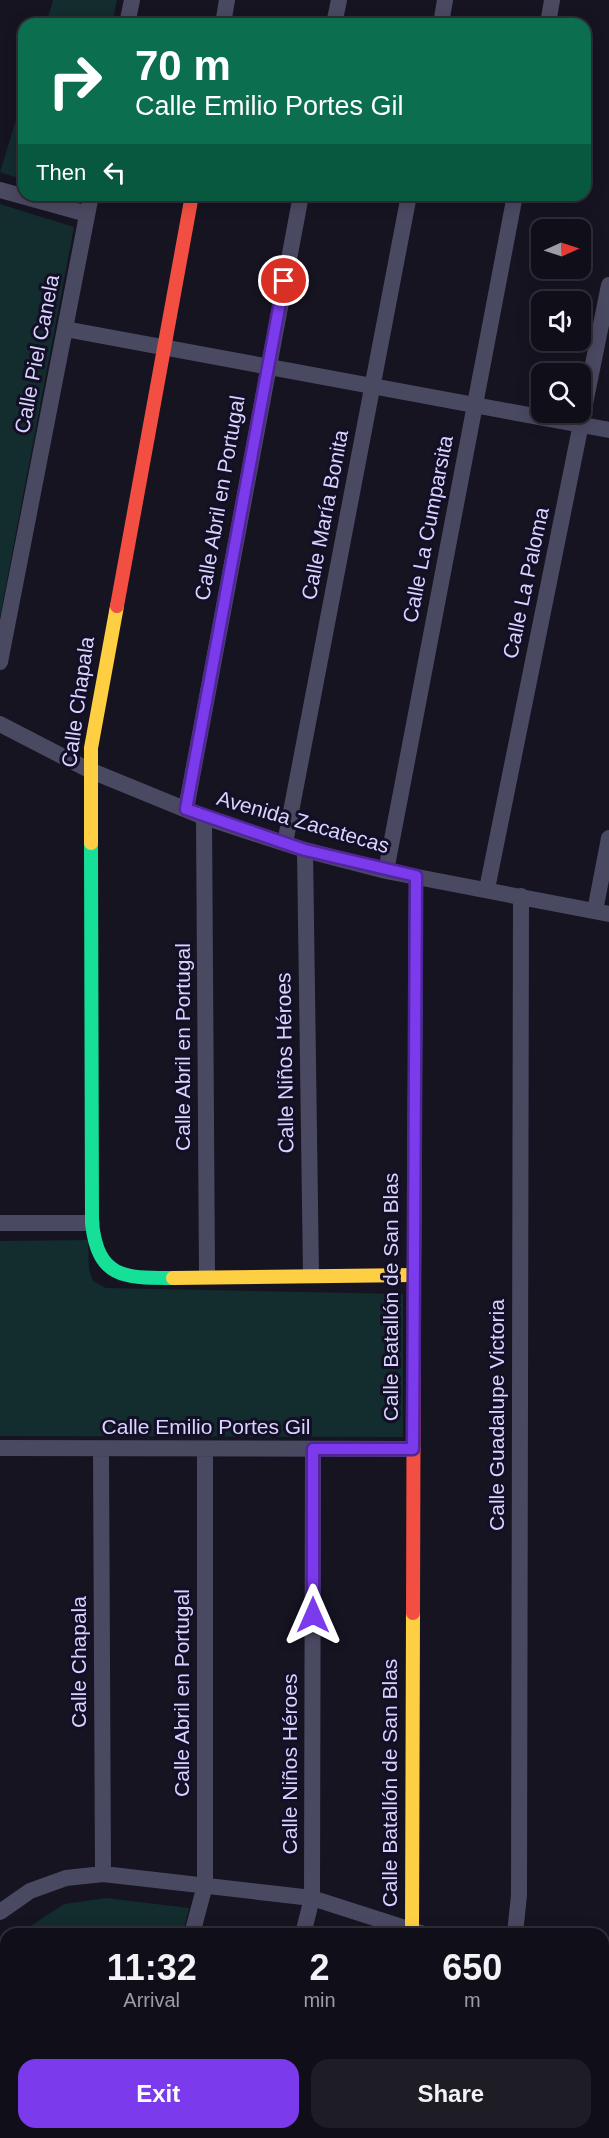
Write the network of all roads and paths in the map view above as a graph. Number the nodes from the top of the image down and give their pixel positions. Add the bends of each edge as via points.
1 (132, 0) edge
2 (227, 0) edge
3 (339, 0) edge
4 (445, 0) edge
5 (552, 0) edge
6 (128, 18) edge
7 (224, 18) edge
8 (335, 18) edge
9 (442, 18) edge
10 (549, 18) edge
11 (0, 190) edge
12 (18, 195) edge
13 (40, 201) edge
14 (90, 201) edge
15 (191, 201) edge
16 (300, 201) edge
17 (408, 201) edge
18 (514, 201) edge
19 (87, 214) junction
20 (609, 285) edge
21 (66, 328) junction
22 (164, 346) junction
23 (267, 366) junction
24 (373, 386) junction
25 (474, 406) junction
26 (581, 425) junction
27 (609, 430) edge
28 (0, 662) edge
29 (0, 724) edge
30 (89, 770) junction
31 (186, 809) junction
32 (204, 817) junction
33 (609, 838) edge
34 (285, 843) junction
35 (305, 850) junction
36 (386, 871) junction
37 (416, 876) junction
38 (487, 889) junction
39 (521, 896) junction
40 (602, 912) edge
41 (92, 1222) junction
42 (0, 1223) edge
43 (310, 1275) junction
44 (414, 1275) junction
45 (207, 1276) junction
46 (0, 1448) edge
47 (313, 1449) junction
48 (413, 1449) junction
49 (101, 1450) junction
50 (205, 1450) junction
51 (103, 1874) junction
52 (205, 1885) junction
53 (312, 1898) junction
54 (0, 1912) edge
55 (194, 1928) edge
56 (304, 1928) edge
57 (403, 1928) edge
58 (415, 1928) edge
59 (516, 1928) edge

1 - 6 street
2 - 7 street
3 - 8 street
4 - 9 street
5 - 10 street
11 - 12 street
13 - 19 street
14 - 19 street, Calle Piel Canela
15 - 22 street, Calle Chapala
16 - 23 street, Calle Abril en Portugal
17 - 24 street, Calle María Bonita
18 - 25 street, Calle La Cumparsita
19 - 21 street, Calle Piel Canela
20 - 26 street, Calle La Paloma
21 - 22 street
21 - 28 street, Calle Piel Canela
22 - 23 street
22 - 30 street, Calle Chapala via 93,730
23 - 24 street
23 - 31 street, Calle Abril en Portugal
24 - 25 street
24 - 34 street, Calle María Bonita
25 - 26 street
25 - 36 street, Calle La Cumparsita
26 - 27 street
26 - 38 street, Calle La Paloma
29 - 30 street, Avenida Zacatecas
30 - 31 street, Avenida Zacatecas
30 - 41 street, Calle Chapala
31 - 32 street, Avenida Zacatecas
32 - 34 street, Avenida Zacatecas
32 - 45 street, Calle Abril en Portugal
33 - 40 street
34 - 35 street, Avenida Zacatecas
35 - 36 street, Avenida Zacatecas
35 - 43 street, Calle Niños Héroes
36 - 37 street, Avenida Zacatecas
37 - 38 street, Avenida Zacatecas
37 - 44 street, Calle Batallón de San Blas
38 - 39 street, Avenida Zacatecas
39 - 40 street, Avenida Zacatecas
39 - 59 street, Calle Guadalupe Victoria via 519,1895
41 - 42 street
41 - 45 street, Calle Chapala via 94,1246 109,1270 122,1276
43 - 44 street, Calle Chapala
43 - 45 street, Calle Chapala
44 - 48 street, Calle Batallón de San Blas
46 - 49 street, Calle Emilio Portes Gil
47 - 48 street, Calle Emilio Portes Gil
47 - 50 street, Calle Emilio Portes Gil
47 - 53 street, Calle Niños Héroes
48 - 58 street, Calle Batallón de San Blas
49 - 50 street, Calle Emilio Portes Gil
49 - 51 street, Calle Chapala
50 - 52 street, Calle Abril en Portugal
51 - 52 street
51 - 54 street via 66,1878 30,1891
52 - 53 street
52 - 55 street, Calle Abril en Portugal
53 - 56 street, Calle Niños Héroes
53 - 57 street

